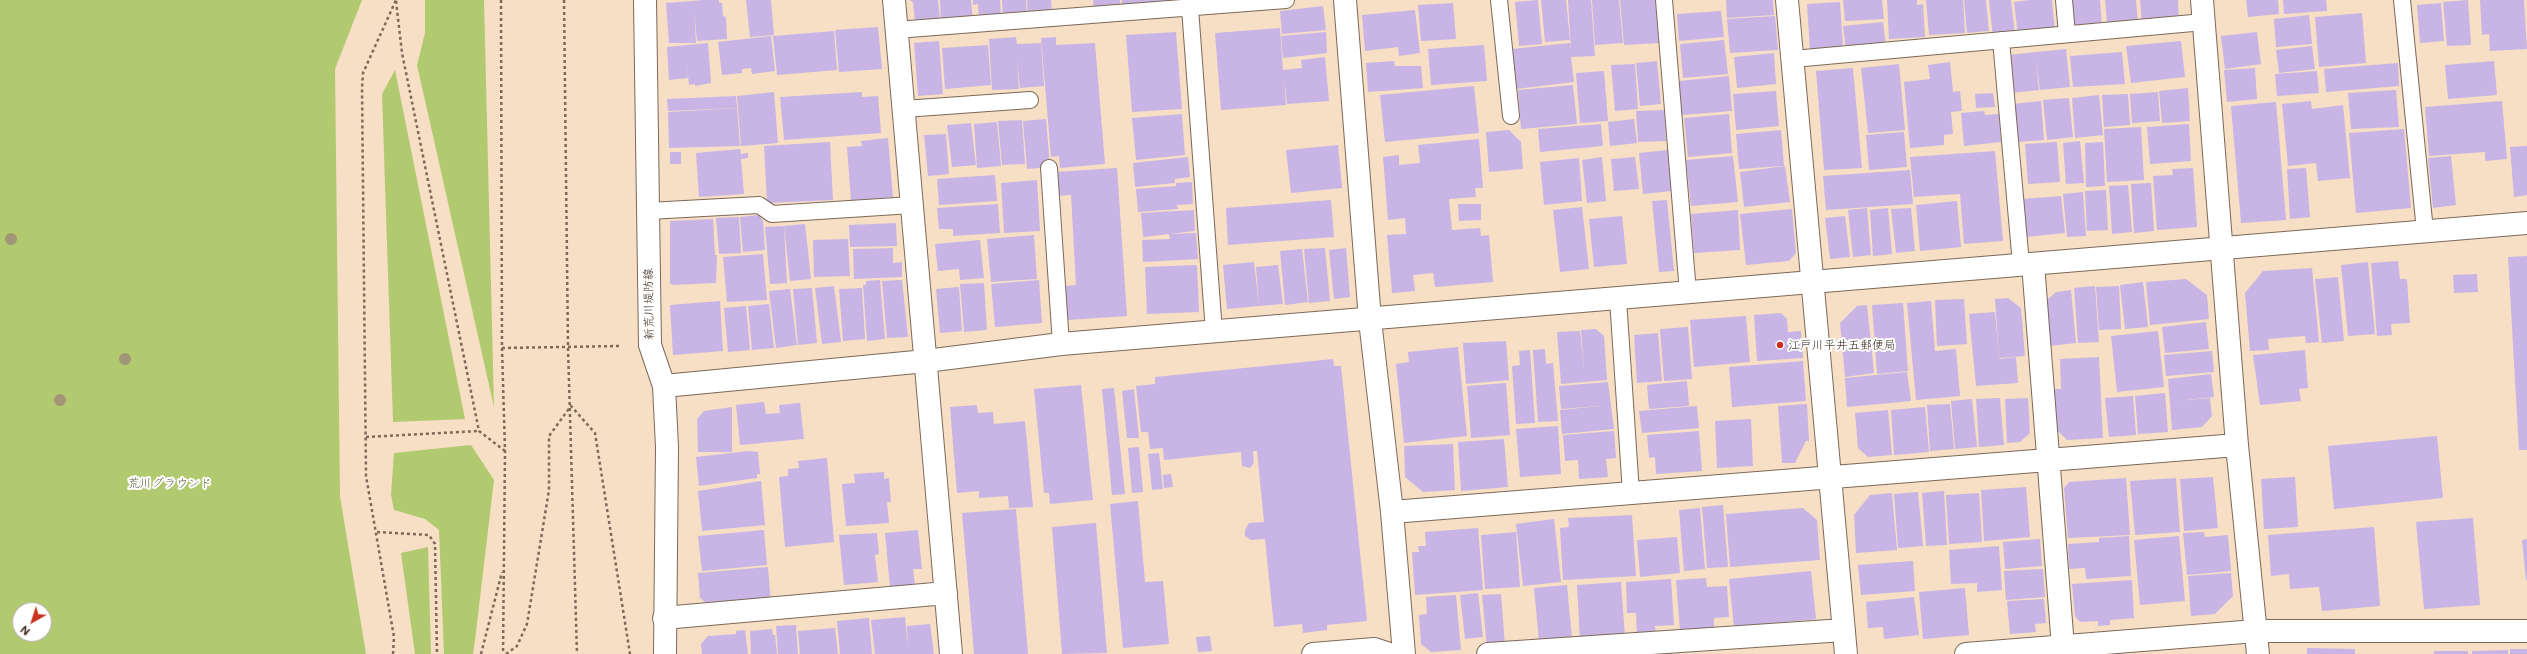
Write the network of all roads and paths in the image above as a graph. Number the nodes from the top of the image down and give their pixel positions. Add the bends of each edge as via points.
1 (396, 0) edge
2 (501, 0) edge
3 (564, 0) edge
4 (645, 0) edge
5 (894, 0) edge
6 (1286, 0) edge
7 (1345, 0) edge
8 (1500, 0) edge
9 (1664, 0) edge
10 (1787, 0) edge
11 (2064, 0) edge
12 (2202, 0) edge
13 (2402, 0) edge
14 (1190, 8) junction
15 (2204, 22) junction
16 (896, 30) junction
17 (2067, 34) junction
18 (2002, 40) junction
19 (1793, 59) junction
20 (1030, 100) dead end
21 (904, 110) junction
22 (1511, 116) dead end
23 (1049, 168) dead end
24 (912, 205) junction
25 (648, 211) junction
26 (2527, 224) edge
27 (2424, 232) junction
28 (2223, 248) junction
29 (2027, 264) junction
30 (1813, 283) junction
31 (1688, 293) junction
32 (1618, 299) junction
33 (1370, 320) junction
34 (1214, 332) junction
35 (1061, 344) junction
36 (650, 345) junction
37 (502, 348) junction
38 (568, 348) junction
39 (926, 361) junction
40 (664, 386) junction
41 (571, 406) junction
42 (479, 432) junction
43 (366, 437) junction
44 (2237, 445) junction
45 (505, 451) junction
46 (2048, 460) junction
47 (1830, 478) junction
48 (1631, 493) junction
49 (1392, 512) junction
50 (377, 532) junction
51 (503, 568) junction
52 (946, 593) junction
53 (664, 618) junction
54 (1844, 630) junction
55 (2256, 631) junction
56 (2527, 631) edge
57 (2063, 647) junction
58 (394, 654) edge
59 (437, 654) edge
60 (481, 654) edge
61 (504, 654) edge
62 (577, 654) edge
63 (630, 654) edge
64 (665, 654) edge
65 (951, 654) edge
66 (1313, 654) edge
67 (1389, 654) edge
68 (1404, 654) edge
69 (1488, 654) edge
70 (1846, 654) edge
71 (1966, 654) edge
72 (2258, 654) edge

1 - 42 path via 402,53
1 - 43 path via 368,60 362,80
2 - 37 path
3 - 38 path
4 - 25 street, 新荒川堤防線
5 - 16 street
6 - 14 lane
7 - 33 street
8 - 22 lane
9 - 31 lane
10 - 19 street
11 - 17 lane
12 - 15 street
13 - 27 lane
14 - 16 lane
14 - 34 lane
15 - 17 lane
15 - 28 street
16 - 21 street
17 - 18 lane
18 - 19 lane
18 - 29 lane
19 - 30 street
20 - 21 lane
21 - 24 street
23 - 35 lane
24 - 25 lane via 772,214 759,205
24 - 39 street
25 - 36 street, 新荒川堤防線
26 - 27 street
27 - 28 street
28 - 29 street
28 - 44 street
29 - 30 street
29 - 46 street
30 - 31 street
30 - 47 street
31 - 32 street
32 - 33 street
32 - 48 lane
33 - 34 street
33 - 49 street
34 - 35 street
35 - 39 street
36 - 38 path
36 - 40 street, 新荒川堤防線
37 - 38 path
37 - 45 path
38 - 41 path
39 - 40 street
39 - 52 street
40 - 53 street, 新荒川堤防線 via 667,447
41 - 61 path via 549,436 549,490 527,624 517,646
41 - 62 path
41 - 63 path via 595,433
42 - 43 path
42 - 45 path
43 - 50 path via 366,476
44 - 46 street
44 - 55 street
45 - 51 path
46 - 47 street
46 - 57 street
47 - 48 street
47 - 54 street
48 - 49 street
49 - 68 street
50 - 58 path via 394,637
50 - 59 path via 429,535 435,544
51 - 60 path
51 - 61 path
52 - 53 street
52 - 65 street
53 - 64 street, 新荒川堤防線
54 - 69 street
54 - 70 street
55 - 56 street
55 - 57 street
55 - 72 street
57 - 71 street
66 - 67 street via 1374,649

